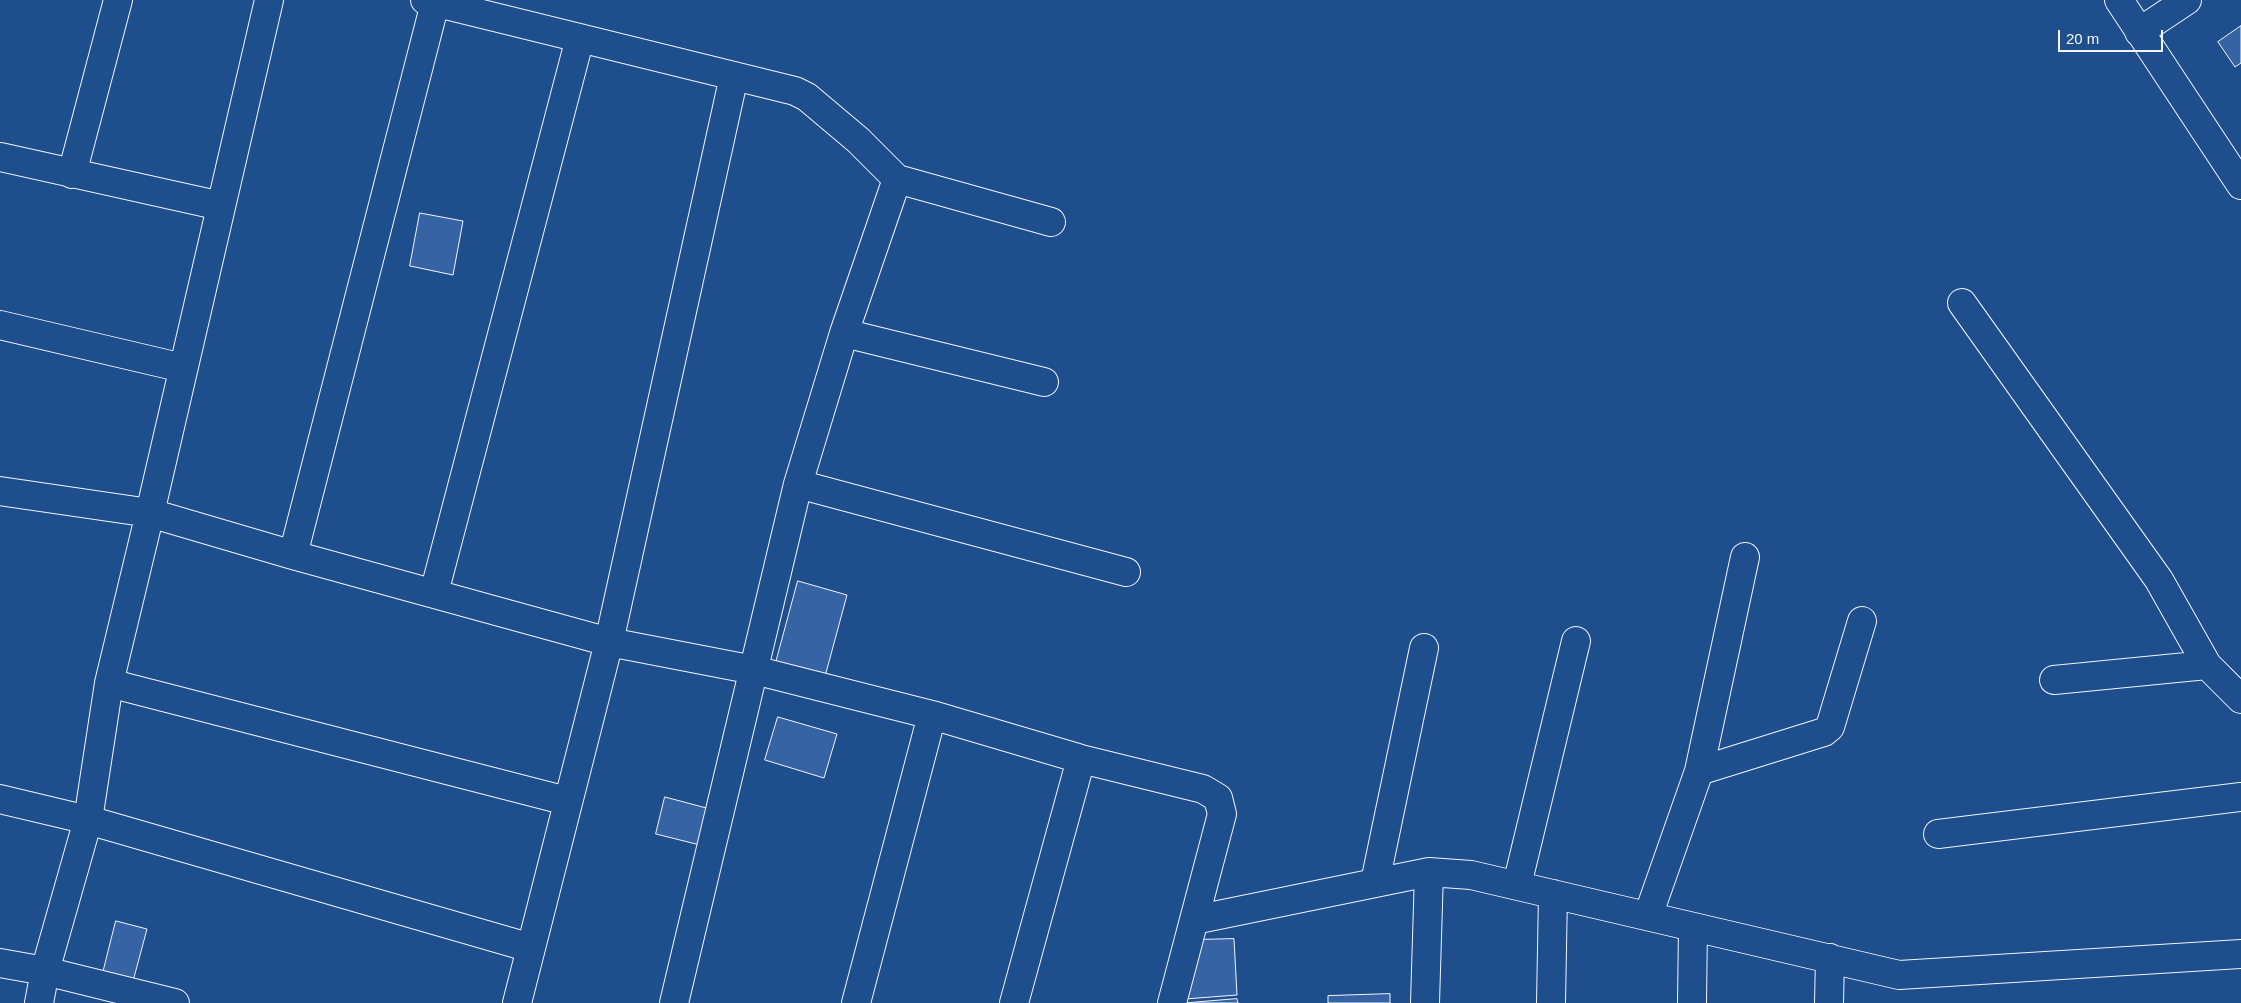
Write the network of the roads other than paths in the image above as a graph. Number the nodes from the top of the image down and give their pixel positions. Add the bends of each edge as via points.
1 (118, 0) edge
2 (269, 0) edge
3 (2118, 0) edge
4 (2187, 0) edge
5 (430, 1) edge
6 (2139, 32) junction
7 (580, 38) junction
8 (734, 76) junction
9 (0, 157) edge
10 (72, 174) junction
11 (897, 179) junction
12 (2241, 185) edge
13 (221, 206) junction
14 (1050, 222) dead end
15 (1962, 303) dead end
16 (0, 325) edge
17 (844, 332) junction
18 (183, 368) junction
19 (1044, 382) dead end
20 (798, 484) junction
21 (0, 491) edge
22 (150, 513) junction
23 (293, 555) junction
24 (1745, 557) dead end
25 (1126, 572) dead end
26 (434, 594) junction
27 (1862, 621) dead end
28 (1576, 641) dead end
29 (608, 642) junction
30 (1424, 648) dead end
31 (2207, 665) junction
32 (754, 670) junction
33 (2054, 680) dead end
34 (109, 683) junction
35 (2241, 699) edge
36 (932, 715) junction
37 (1081, 759) junction
38 (1699, 771) junction
39 (2241, 797) edge
40 (0, 799) edge
41 (567, 802) junction
42 (88, 820) junction
43 (1938, 834) dead end
44 (1429, 872) junction
45 (1375, 882) junction
46 (1517, 885) junction
47 (1553, 894) junction
48 (1648, 916) junction
49 (1194, 920) junction
50 (1693, 926) junction
51 (531, 948) junction
52 (2241, 954) edge
53 (1830, 958) junction
54 (0, 963) edge
55 (45, 971) junction
56 (39, 1003) edge
57 (175, 1003) edge
58 (517, 1003) edge
59 (674, 1003) edge
60 (856, 1003) edge
61 (1014, 1003) edge
62 (1172, 1003) edge
63 (1425, 1003) edge
64 (1551, 1003) edge
65 (1692, 1003) edge
66 (1829, 1003) edge

1 - 10 street
2 - 13 street
3 - 6 street
4 - 6 street
5 - 7 street
5 - 23 street
6 - 12 street
7 - 8 street
7 - 26 street
8 - 11 street via 807,97 858,140
8 - 29 street
9 - 10 street
10 - 13 street
11 - 14 street
11 - 17 street
13 - 18 street
15 - 31 street via 2159,580
16 - 18 street
17 - 19 street
17 - 20 street
18 - 22 street
20 - 25 street
20 - 32 street
21 - 22 street
22 - 23 street
22 - 34 street
23 - 26 street
24 - 38 street
26 - 29 street
27 - 38 street via 1830,727 1824,732
28 - 46 street
29 - 32 street
29 - 41 street
30 - 45 street
31 - 33 street
31 - 35 street
32 - 36 street
32 - 59 street
34 - 41 street
34 - 42 street
36 - 37 street
36 - 60 street
37 - 49 street via 1203,790 1218,798 1222,814
37 - 61 street
38 - 48 street
39 - 43 street
40 - 42 street
41 - 51 street
42 - 51 street
42 - 55 street
44 - 45 street
44 - 46 street via 1471,874
44 - 63 street
45 - 49 street
46 - 47 street
47 - 48 street
47 - 64 street
48 - 50 street
49 - 62 street
50 - 53 street
50 - 65 street
51 - 58 street
52 - 53 street via 1899,975
53 - 66 street
54 - 55 street
55 - 56 street
55 - 57 street

